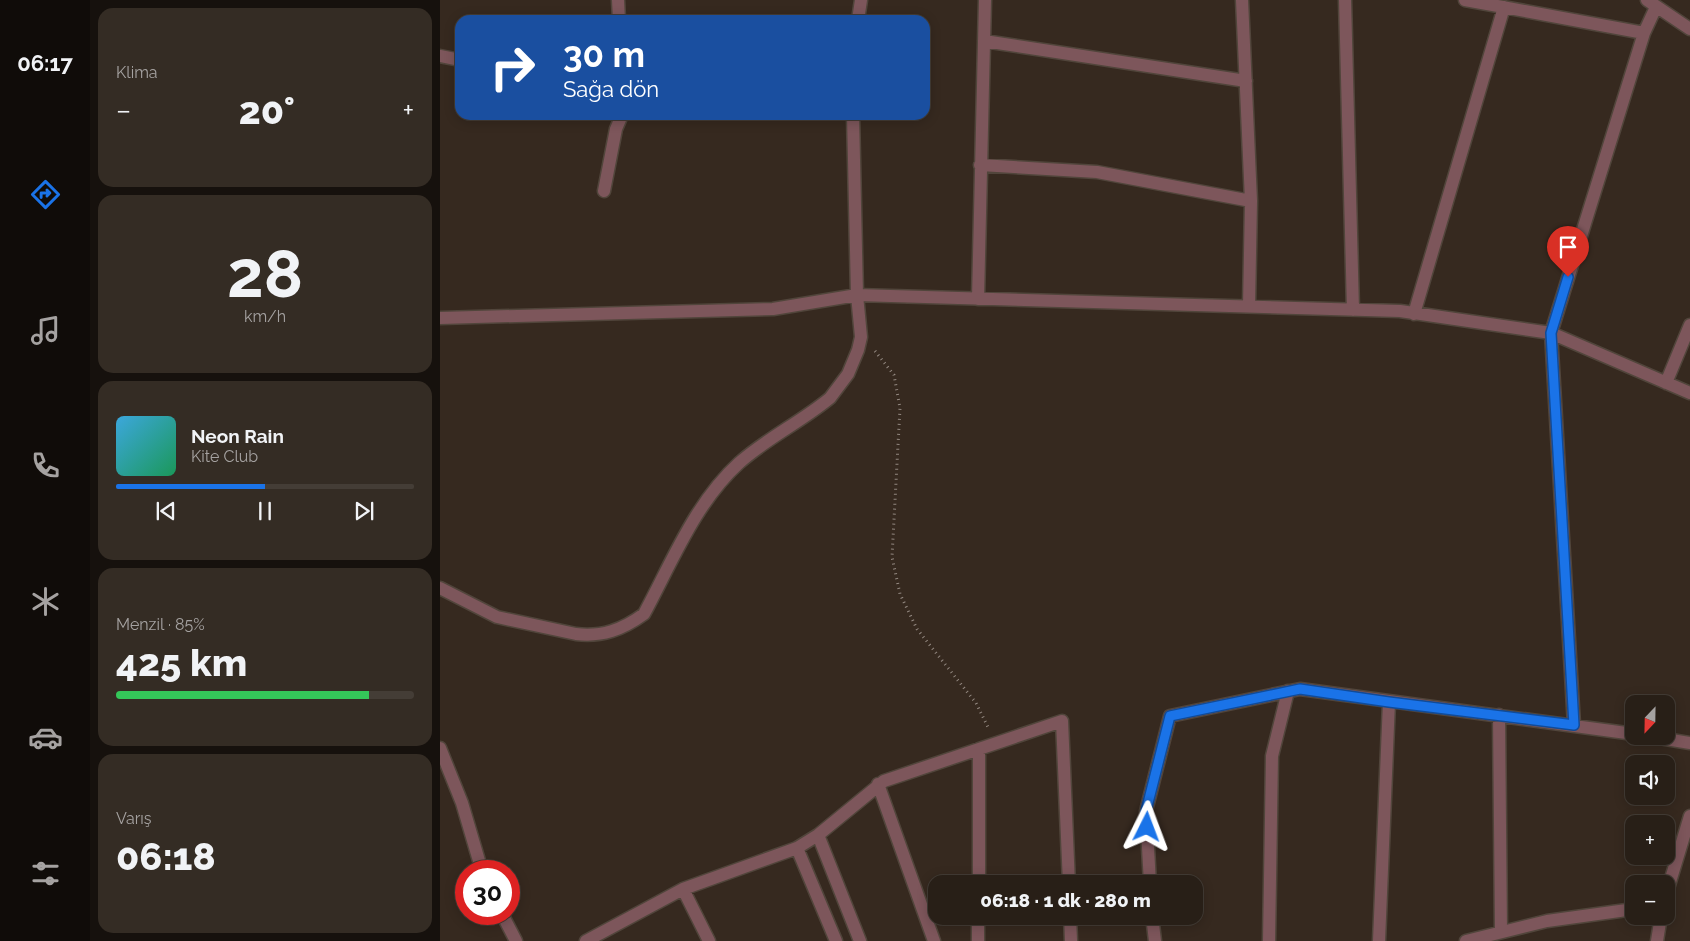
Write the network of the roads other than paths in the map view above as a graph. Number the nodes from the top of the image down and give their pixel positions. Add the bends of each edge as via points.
1 (618, 0) edge
2 (861, 0) edge
3 (985, 0) edge
4 (1242, 0) edge
5 (1345, 0) edge
6 (1465, 0) edge
7 (1651, 3) edge
8 (1504, 7) junction
9 (619, 15) edge
10 (859, 15) edge
11 (1690, 29) edge
12 (1644, 33) junction
13 (984, 41) junction
14 (440, 56) edge
15 (455, 59) edge
16 (1246, 81) junction
17 (620, 120) edge
18 (853, 120) edge
19 (980, 165) junction
20 (604, 192) dead end
21 (1251, 201) junction
22 (857, 295) junction
23 (978, 299) junction
24 (1250, 306) junction
25 (1353, 310) junction
26 (1414, 314) junction
27 (440, 318) edge
28 (1690, 325) edge
29 (1551, 333) junction
30 (1666, 383) junction
31 (1690, 393) edge
32 (440, 588) edge
33 (1288, 691) junction
34 (1389, 702) junction
35 (1499, 714) junction
36 (1574, 725) junction
37 (1625, 733) edge
38 (1675, 740) edge
39 (1690, 743) edge
40 (440, 748) edge
41 (979, 749) junction
42 (878, 784) junction
43 (1690, 816) edge
44 (818, 835) junction
45 (798, 848) junction
46 (479, 860) edge
47 (979, 875) edge
48 (1069, 875) edge
49 (1150, 875) edge
50 (1672, 875) edge
51 (683, 889) junction
52 (1625, 910) edge
53 (508, 925) edge
54 (978, 925) edge
55 (1070, 925) edge
56 (1153, 925) edge
57 (1660, 925) edge
58 (1501, 932) junction
59 (593, 939) edge
60 (516, 941) edge
61 (709, 941) edge
62 (836, 941) edge
63 (860, 941) edge
64 (934, 941) edge
65 (978, 941) edge
66 (1071, 941) edge
67 (1155, 941) edge
68 (1269, 941) edge
69 (1378, 941) edge
70 (1466, 941) edge
71 (1657, 941) edge

1 - 9 street
2 - 10 street
3 - 13 street
4 - 16 street
5 - 25 street
6 - 8 street
7 - 11 street
7 - 12 street
8 - 12 street
8 - 26 street
12 - 29 street
13 - 16 street
13 - 19 street
14 - 15 street
16 - 21 street
17 - 20 street
18 - 22 street
19 - 21 street via 1097,172
19 - 23 street
21 - 24 street
22 - 23 street
22 - 27 street via 774,309
22 - 32 street via 861,338 848,374 830,398 740,462 713,490 644,614 630,624 602,634 576,634 497,617
23 - 24 street
24 - 25 street
25 - 26 street
26 - 29 street
28 - 30 street
29 - 30 street
29 - 36 street
30 - 31 street
33 - 34 street via 1300,689
33 - 49 street via 1170,716 1146,811
33 - 68 street via 1272,756
34 - 35 street
34 - 69 street
35 - 36 street
35 - 58 street
36 - 37 street
38 - 39 street
40 - 46 street via 462,803
41 - 42 street
41 - 47 street
41 - 48 street via 1062,721
42 - 44 street
42 - 64 street
43 - 50 street
44 - 45 street
44 - 63 street
45 - 51 street
45 - 62 street
51 - 59 street
51 - 61 street
52 - 58 street via 1548,921
53 - 60 street
54 - 65 street
55 - 66 street
56 - 67 street
57 - 71 street
58 - 70 street

